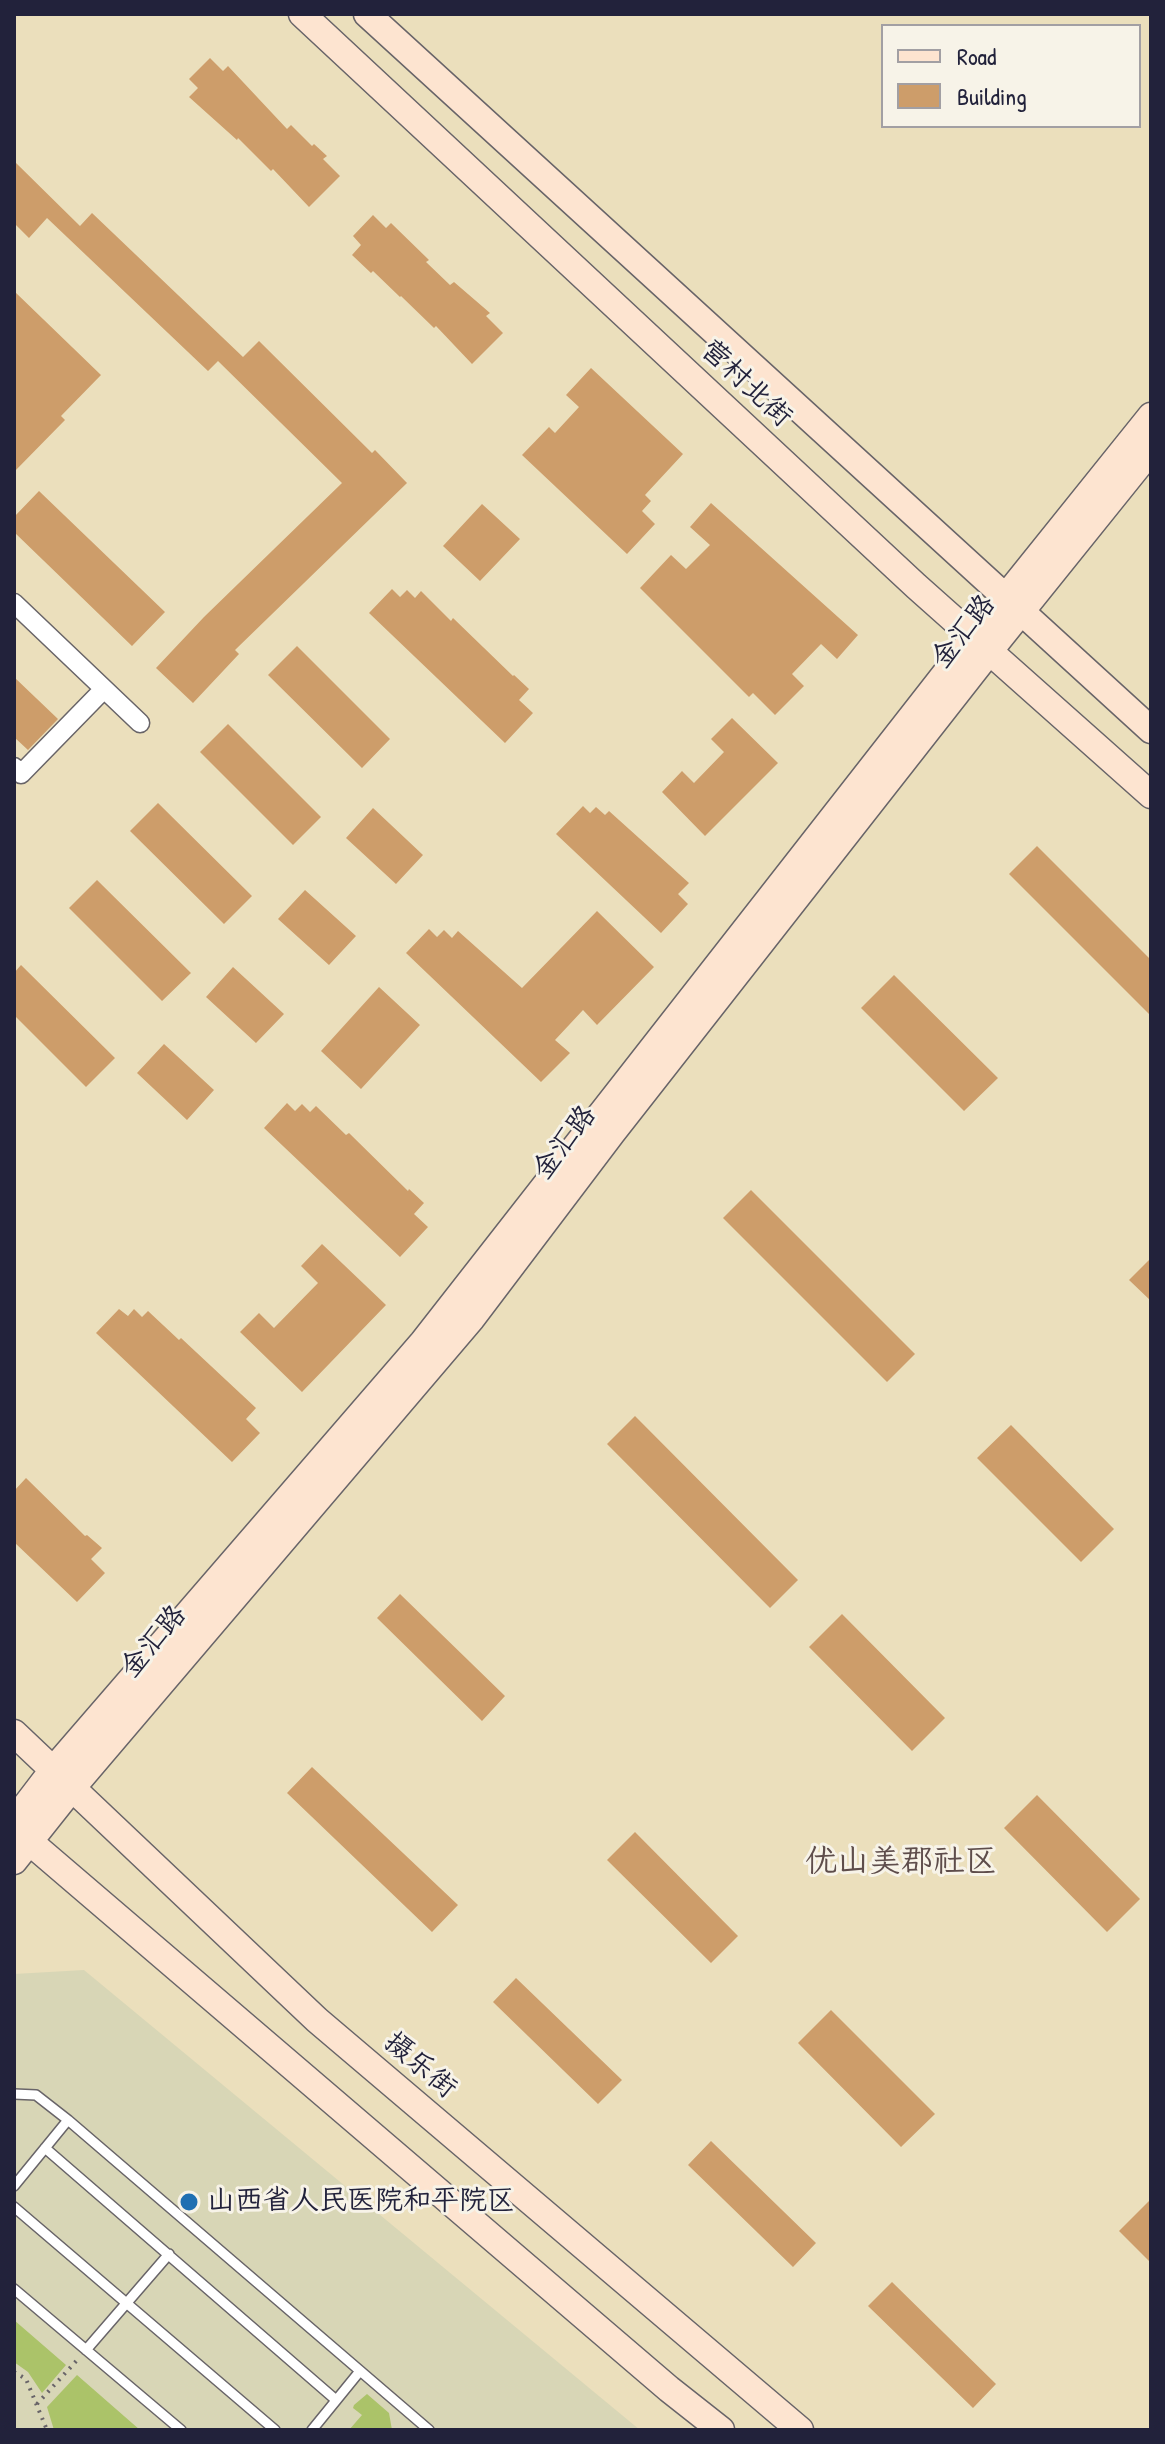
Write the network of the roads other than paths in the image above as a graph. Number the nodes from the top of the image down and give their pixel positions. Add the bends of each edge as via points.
1 (302, 14) edge
2 (367, 14) edge
3 (1151, 416) edge
4 (1151, 450) edge
5 (14, 603) edge
6 (1014, 604) junction
7 (982, 644) junction
8 (104, 689) junction
9 (140, 723) dead end
10 (1151, 730) edge
11 (14, 767) edge
12 (1151, 795) edge
13 (14, 1733) edge
14 (63, 1779) junction
15 (14, 1821) edge
16 (19, 1845) edge
17 (14, 2094) edge
18 (68, 2120) junction
19 (45, 2148) junction
20 (14, 2186) edge
21 (14, 2207) edge
22 (169, 2254) junction
23 (14, 2289) edge
24 (126, 2304) junction
25 (86, 2350) junction
26 (360, 2371) junction
27 (336, 2400) junction
28 (416, 2426) edge
29 (181, 2430) edge
30 (275, 2430) edge
31 (312, 2430) edge
32 (429, 2430) edge
33 (721, 2430) edge
34 (800, 2430) edge

1 - 7 street, 营村北街
2 - 6 street, 营村北街
3 - 6 street, 金汇路
4 - 6 street, 金汇路
5 - 8 street
6 - 7 street, 金汇路
6 - 10 street, 营村北街
7 - 12 street, 营村北街
7 - 14 street, 金汇路 via 472,1318
8 - 9 street
8 - 11 street via 21,774
13 - 14 street, 摄乐街
14 - 15 street, 金汇路
14 - 16 street, 金汇路
14 - 34 street, 摄乐街 via 317,2020
16 - 33 street
17 - 18 lane via 36,2095
18 - 19 lane
18 - 26 lane
19 - 20 lane
19 - 22 lane
21 - 24 lane
22 - 24 lane
22 - 27 lane
23 - 25 lane
24 - 25 lane
24 - 30 lane
25 - 29 lane
26 - 27 lane
26 - 28 lane
27 - 31 lane
28 - 32 lane

